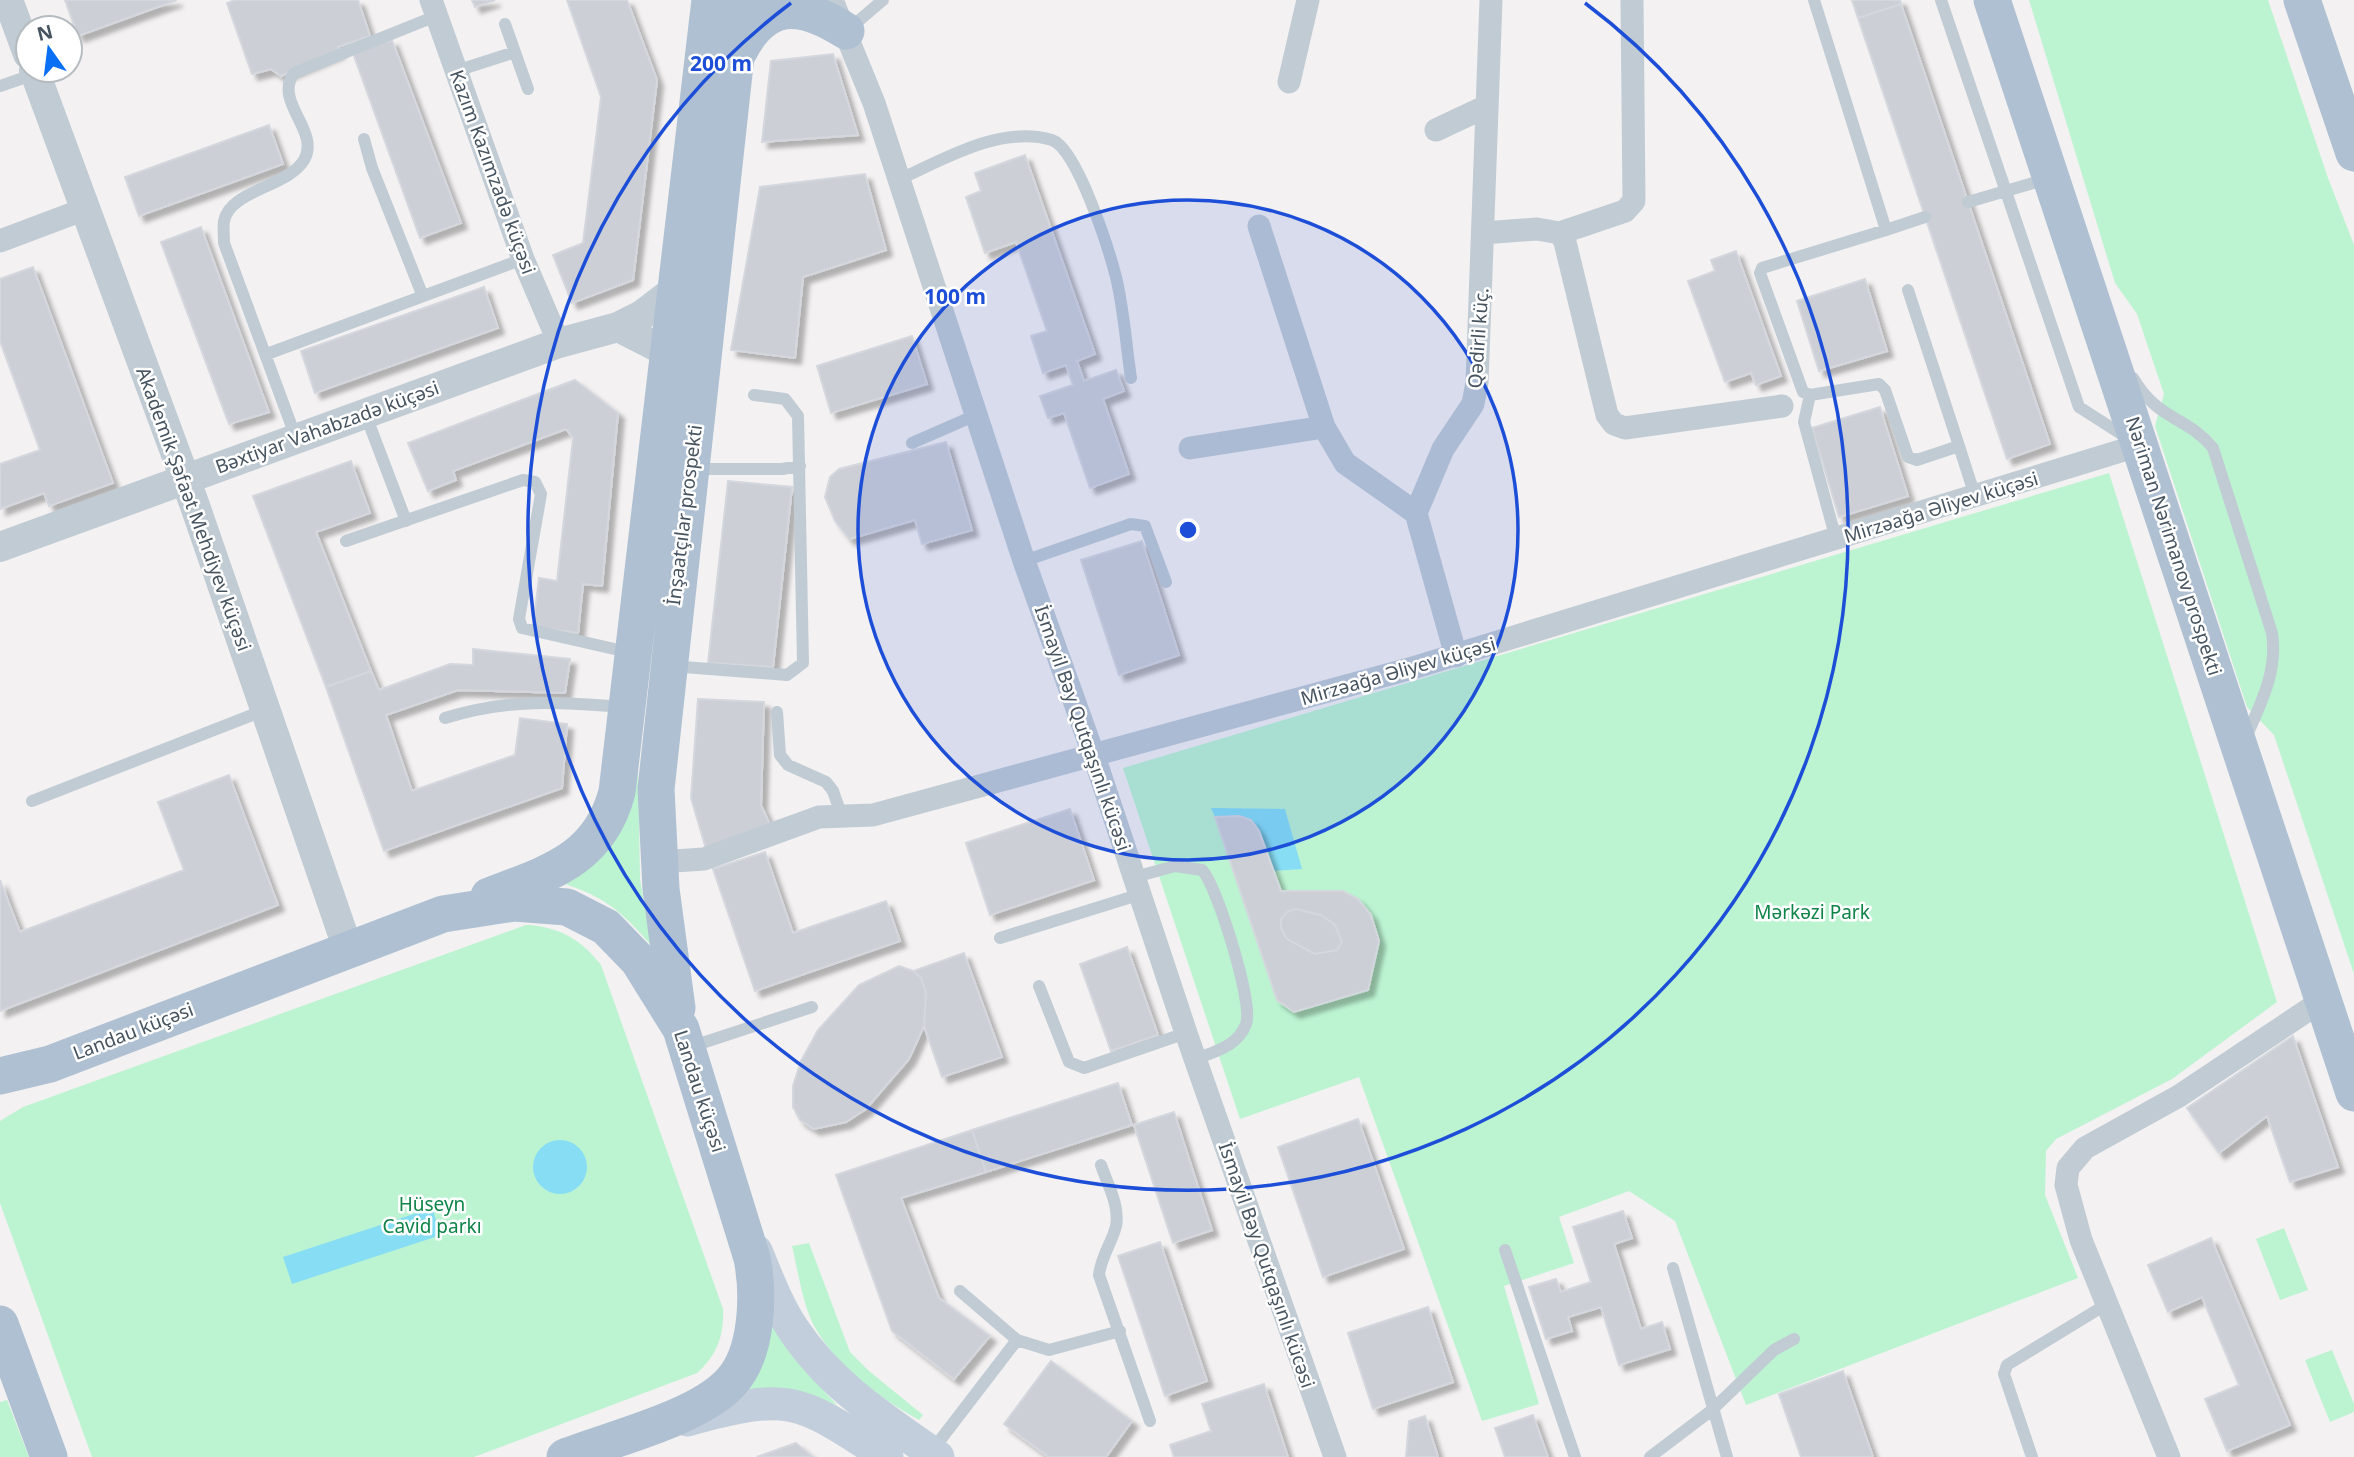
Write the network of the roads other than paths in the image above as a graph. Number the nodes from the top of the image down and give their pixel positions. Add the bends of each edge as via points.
1 (8, 0) edge
2 (710, 0) edge
3 (742, 0) edge
4 (883, 0) edge
5 (1308, 0) edge
6 (1492, 0) edge
7 (1632, 0) edge
8 (1814, 0) edge
9 (1941, 0) edge
10 (1992, 0) edge
11 (2302, 0) edge
12 (433, 8) edge
13 (14, 16) edge
14 (839, 16) edge
15 (505, 23) dead end
16 (515, 52) junction
17 (735, 60) junction
18 (456, 71) junction
19 (1289, 82) dead end
20 (39, 84) edge
21 (528, 89) dead end
22 (1487, 106) junction
23 (1436, 130) dead end
24 (364, 139) dead end
25 (2354, 153) edge
26 (2051, 178) junction
27 (900, 179) junction
28 (2005, 191) junction
29 (1968, 202) dead end
30 (85, 209) junction
31 (1925, 217) dead end
32 (1259, 226) dead end
33 (1886, 230) junction
34 (1483, 233) junction
35 (1560, 233) junction
36 (0, 241) edge
37 (523, 259) junction
38 (676, 289) junction
39 (1908, 290) dead end
40 (422, 294) junction
41 (2099, 321) junction
42 (618, 327) junction
43 (559, 343) junction
44 (669, 353) junction
45 (267, 354) junction
46 (1131, 378) dead end
47 (754, 395) dead end
48 (1810, 395) junction
49 (1782, 406) dead end
50 (364, 413) junction
51 (976, 415) junction
52 (1324, 427) junction
53 (296, 438) junction
54 (912, 443) dead end
55 (2140, 445) junction
56 (1959, 446) junction
57 (1190, 448) dead end
58 (800, 466) junction
59 (689, 468) junction
60 (185, 479) junction
61 (1975, 496) junction
62 (1416, 513) junction
63 (406, 521) junction
64 (1836, 539) junction
65 (346, 541) dead end
66 (0, 547) edge
67 (1024, 561) junction
68 (1166, 582) dead end
69 (633, 653) junction
70 (1456, 656) junction
71 (667, 666) junction
72 (626, 707) junction
73 (265, 710) junction
74 (777, 712) dead end
75 (445, 718) dead end
76 (2241, 750) junction
77 (1094, 755) junction
78 (32, 801) dead end
79 (841, 814) junction
80 (657, 846) junction
81 (1138, 885) junction
82 (443, 914) junction
83 (1000, 938) dead end
84 (348, 949) junction
85 (1039, 986) dead end
86 (2323, 1000) junction
87 (812, 1007) dead end
88 (1186, 1033) junction
89 (684, 1039) junction
90 (1196, 1059) junction
91 (50, 1063) junction
92 (0, 1076) edge
93 (2354, 1093) edge
94 (0, 1096) edge
95 (1101, 1165) dead end
96 (741, 1218) junction
97 (1506, 1250) dead end
98 (1673, 1268) dead end
99 (960, 1291) dead end
100 (2107, 1304) junction
101 (0, 1324) edge
102 (1120, 1331) junction
103 (1794, 1339) dead end
104 (1017, 1340) junction
105 (1712, 1410) junction
106 (1150, 1421) dead end
107 (604, 1442) junction
108 (932, 1456) edge
109 (49, 1457) edge
110 (565, 1457) edge
111 (887, 1457) edge
112 (1335, 1457) edge
113 (1575, 1457) edge
114 (1650, 1457) edge
115 (1727, 1457) edge
116 (2032, 1457) edge
117 (2169, 1457) edge

1 - 13 street, Akademik Şəfaət Mehdiyev küçəsi
2 - 38 main road, İnşaatçılar prospekti
3 - 17 main road, İnşaatçılar prospekti
4 - 14 lane
5 - 19 street
6 - 22 street, Qədirli küç.
7 - 35 street via 1634,201 1625,211
8 - 33 lane
9 - 28 lane
10 - 26 main road, Nəriman Nərimanov prospekti
11 - 25 main road
12 - 18 street, Kazım Kazımzadə küçəsi
12 - 45 lane via 294,73 289,80 288,97 308,146 305,159 293,173 232,206 224,220 224,243
14 - 17 main road via 779,12 763,16 752,25
14 - 27 street, İsmayil Bəy Qutqaşınlı kücəsi
15 - 16 lane
16 - 18 lane
16 - 21 lane
17 - 59 main road, İnşaatçılar prospekti
18 - 37 street, Kazım Kazımzadə küçəsi
20 - 30 street, Akademik Şəfaət Mehdiyev küçəsi
22 - 23 street
22 - 34 street, Qədirli küç.
24 - 40 lane
26 - 28 lane
26 - 41 main road, Nəriman Nərimanov prospekti
27 - 46 lane via 981,143 1018,138 1061,144 1078,171 1116,277
27 - 51 street, İsmayil Bəy Qutqaşınlı kücəsi
28 - 29 lane
28 - 55 lane via 2079,407
30 - 36 street
30 - 60 street, Akademik Şəfaət Mehdiyev küçəsi
31 - 33 lane
32 - 52 street
33 - 48 lane via 1762,268 1760,274 1803,392
34 - 35 street via 1537,229
34 - 62 street, Qədirli küç. via 1473,404 1443,449
35 - 49 street via 1607,415 1614,424 1625,428
37 - 40 lane
37 - 43 street, Kazım Kazımzadə küçəsi
38 - 42 street, Bəxtiyar Vahabzadə küçəsi
38 - 44 main road, İnşaatçılar prospekti
39 - 56 lane
40 - 45 lane
41 - 55 main road, Nəriman Nərimanov prospekti
41 - 76 lane via 2147,400 2203,435 2214,448 2272,633 2275,657 2271,679
42 - 43 street, Bəxtiyar Vahabzadə küçəsi
42 - 44 street
43 - 50 street, Bəxtiyar Vahabzadə küçəsi
44 - 69 main road, İnşaatçılar prospekti
45 - 53 lane
47 - 58 lane via 785,399 792,405 798,416
48 - 56 lane via 1879,384 1908,457 1917,460
48 - 64 lane via 1804,422
50 - 53 street, Bəxtiyar Vahabzadə küçəsi
50 - 63 lane
51 - 54 lane
51 - 67 street, İsmayil Bəy Qutqaşınlı kücəsi
52 - 57 street
52 - 62 street via 1345,463
53 - 60 street, Bəxtiyar Vahabzadə küçəsi
55 - 61 street, Mirzəağa Əliyev küçəsi
55 - 76 main road, Nəriman Nərimanov prospekti
56 - 61 lane
58 - 59 lane
58 - 71 lane via 803,663 786,675
59 - 71 main road, İnşaatçılar prospekti
60 - 66 street, Bəxtiyar Vahabzadə küçəsi
60 - 73 street, Akademik Şəfaət Mehdiyev küçəsi
61 - 64 street, Mirzəağa Əliyev küçəsi
62 - 70 street
63 - 65 lane
63 - 69 lane via 523,480 535,482 541,494 519,620 522,628
64 - 70 street, Mirzəağa Əliyev küçəsi
67 - 68 lane via 1131,524 1145,526
67 - 77 street, İsmayil Bəy Qutqaşınlı kücəsi
69 - 72 main road, İnşaatçılar prospekti
70 - 77 street, Mirzəağa Əliyev küçəsi
71 - 80 main road, İnşaatçılar prospekti via 656,789
72 - 75 lane via 550,701 486,706
72 - 82 main road, İnşaatçılar prospekti via 617,792 603,830 587,848 550,872
73 - 78 lane
73 - 84 street, Akademik Şəfaət Mehdiyev küçəsi
74 - 79 lane via 780,755 788,765 827,782
76 - 86 main road, Nəriman Nərimanov prospekti
77 - 79 street, Mirzəağa Əliyev küçəsi via 873,815
77 - 81 street, İsmayil Bəy Qutqaşınlı kücəsi
79 - 80 street, Mirzəağa Əliyev küçəsi via 819,817 704,859 674,861
80 - 89 main road, İnşaatçılar prospekti
81 - 83 lane
81 - 88 street, İsmayil Bəy Qutqaşınlı kücəsi
81 - 90 lane via 1175,866 1202,870 1215,897 1244,989 1248,1020 1234,1043
82 - 84 main road, Landau küçəsi
82 - 89 main road, Landau küçəsi via 514,903 567,907 586,914 606,927 638,960
84 - 91 main road, Landau küçəsi
85 - 88 lane via 1069,1062 1076,1067
86 - 93 main road, Nəriman Nərimanov prospekti
86 - 100 street via 2179,1096 2075,1158 2066,1185 2070,1206
87 - 89 lane
88 - 90 street, İsmayil Bəy Qutqaşınlı kücəsi
89 - 96 main road, Landau küçəsi
90 - 112 street, İsmayil Bəy Qutqaşınlı kücəsi
91 - 92 main road
91 - 94 main road
95 - 102 lane via 1117,1212 1100,1275
96 - 107 main road, Landau küçəsi via 757,1286 752,1333 734,1380 707,1402
96 - 108 main road via 781,1309 821,1367
97 - 113 lane
98 - 105 lane
99 - 104 lane
100 - 116 lane via 2007,1365 2004,1374
100 - 117 street
101 - 109 main road
102 - 104 lane via 1049,1350
102 - 106 lane
103 - 105 lane via 1774,1350
104 - 108 lane
105 - 114 lane
105 - 115 lane
107 - 110 main road, Landau küçəsi
107 - 111 main road via 730,1408 786,1402 839,1425

